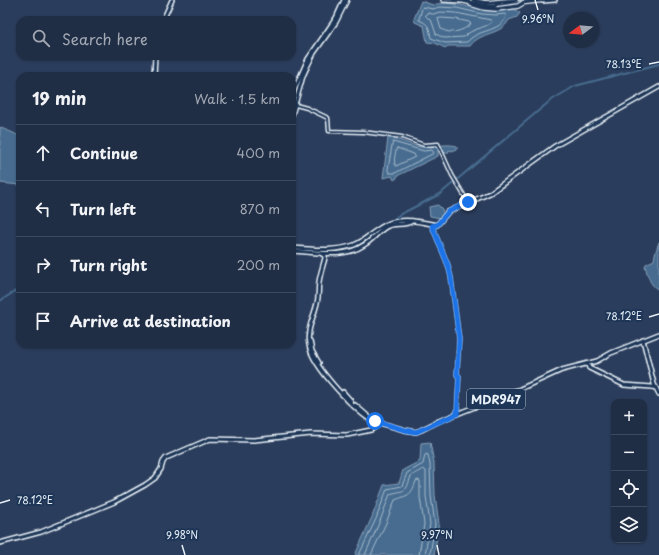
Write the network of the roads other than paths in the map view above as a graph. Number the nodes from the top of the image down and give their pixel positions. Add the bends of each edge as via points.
1 (172, 0) edge
2 (346, 0) edge
3 (443, 0) edge
4 (457, 0) edge
5 (468, 0) edge
6 (473, 0) edge
7 (516, 0) edge
8 (530, 0) edge
9 (545, 0) edge
10 (555, 0) edge
11 (522, 2) edge
12 (486, 3) junction
13 (165, 16) edge
14 (155, 60) edge
15 (154, 72) edge
16 (296, 85) edge
17 (659, 87) edge
18 (296, 96) edge
19 (296, 105) edge
20 (468, 202) junction
21 (412, 221) junction
22 (437, 225) junction
23 (381, 229) junction
24 (296, 250) edge
25 (296, 250) edge
26 (326, 253) junction
27 (334, 254) junction
28 (659, 334) edge
29 (643, 340) junction
30 (586, 364) junction
31 (656, 388) junction
32 (659, 394) edge
33 (457, 414) junction
34 (378, 424) junction
35 (405, 430) junction
36 (0, 543) edge

1 - 13 main road
2 - 16 main road via 308,59
2 - 18 main road via 336,22 311,59
3 - 4 main road
4 - 10 main road via 491,8
4 - 11 highway, bridge via 486,6
4 - 11 highway, bridge via 484,8 518,6
5 - 8 highway via 491,5
6 - 12 main road
7 - 12 highway
9 - 11 highway
11 - 12 main road
14 - 15 main road
17 - 20 main road via 555,146 490,193
19 - 20 street via 328,118 329,131 364,132 395,136 424,145 438,144
20 - 22 main road via 448,212
21 - 22 main road
21 - 23 main road
21 - 23 main road via 389,223
22 - 33 street via 432,226 448,265 457,315
23 - 26 main road via 356,244
23 - 27 main road via 363,246
24 - 26 main road
25 - 26 main road
26 - 27 main road
26 - 27 main road
26 - 34 main road via 319,301 310,334 312,351 342,391
28 - 29 main road, MDR947
29 - 30 main road, MDR947
29 - 31 main road
30 - 31 main road via 589,368 624,385
30 - 33 main road, MDR947 via 562,370
31 - 32 main road
33 - 35 main road, MDR947 via 416,432
34 - 35 main road, MDR947
34 - 35 main road
34 - 36 main road via 365,432 342,436 311,434 254,440 208,439 166,458 155,478 114,502 41,532

